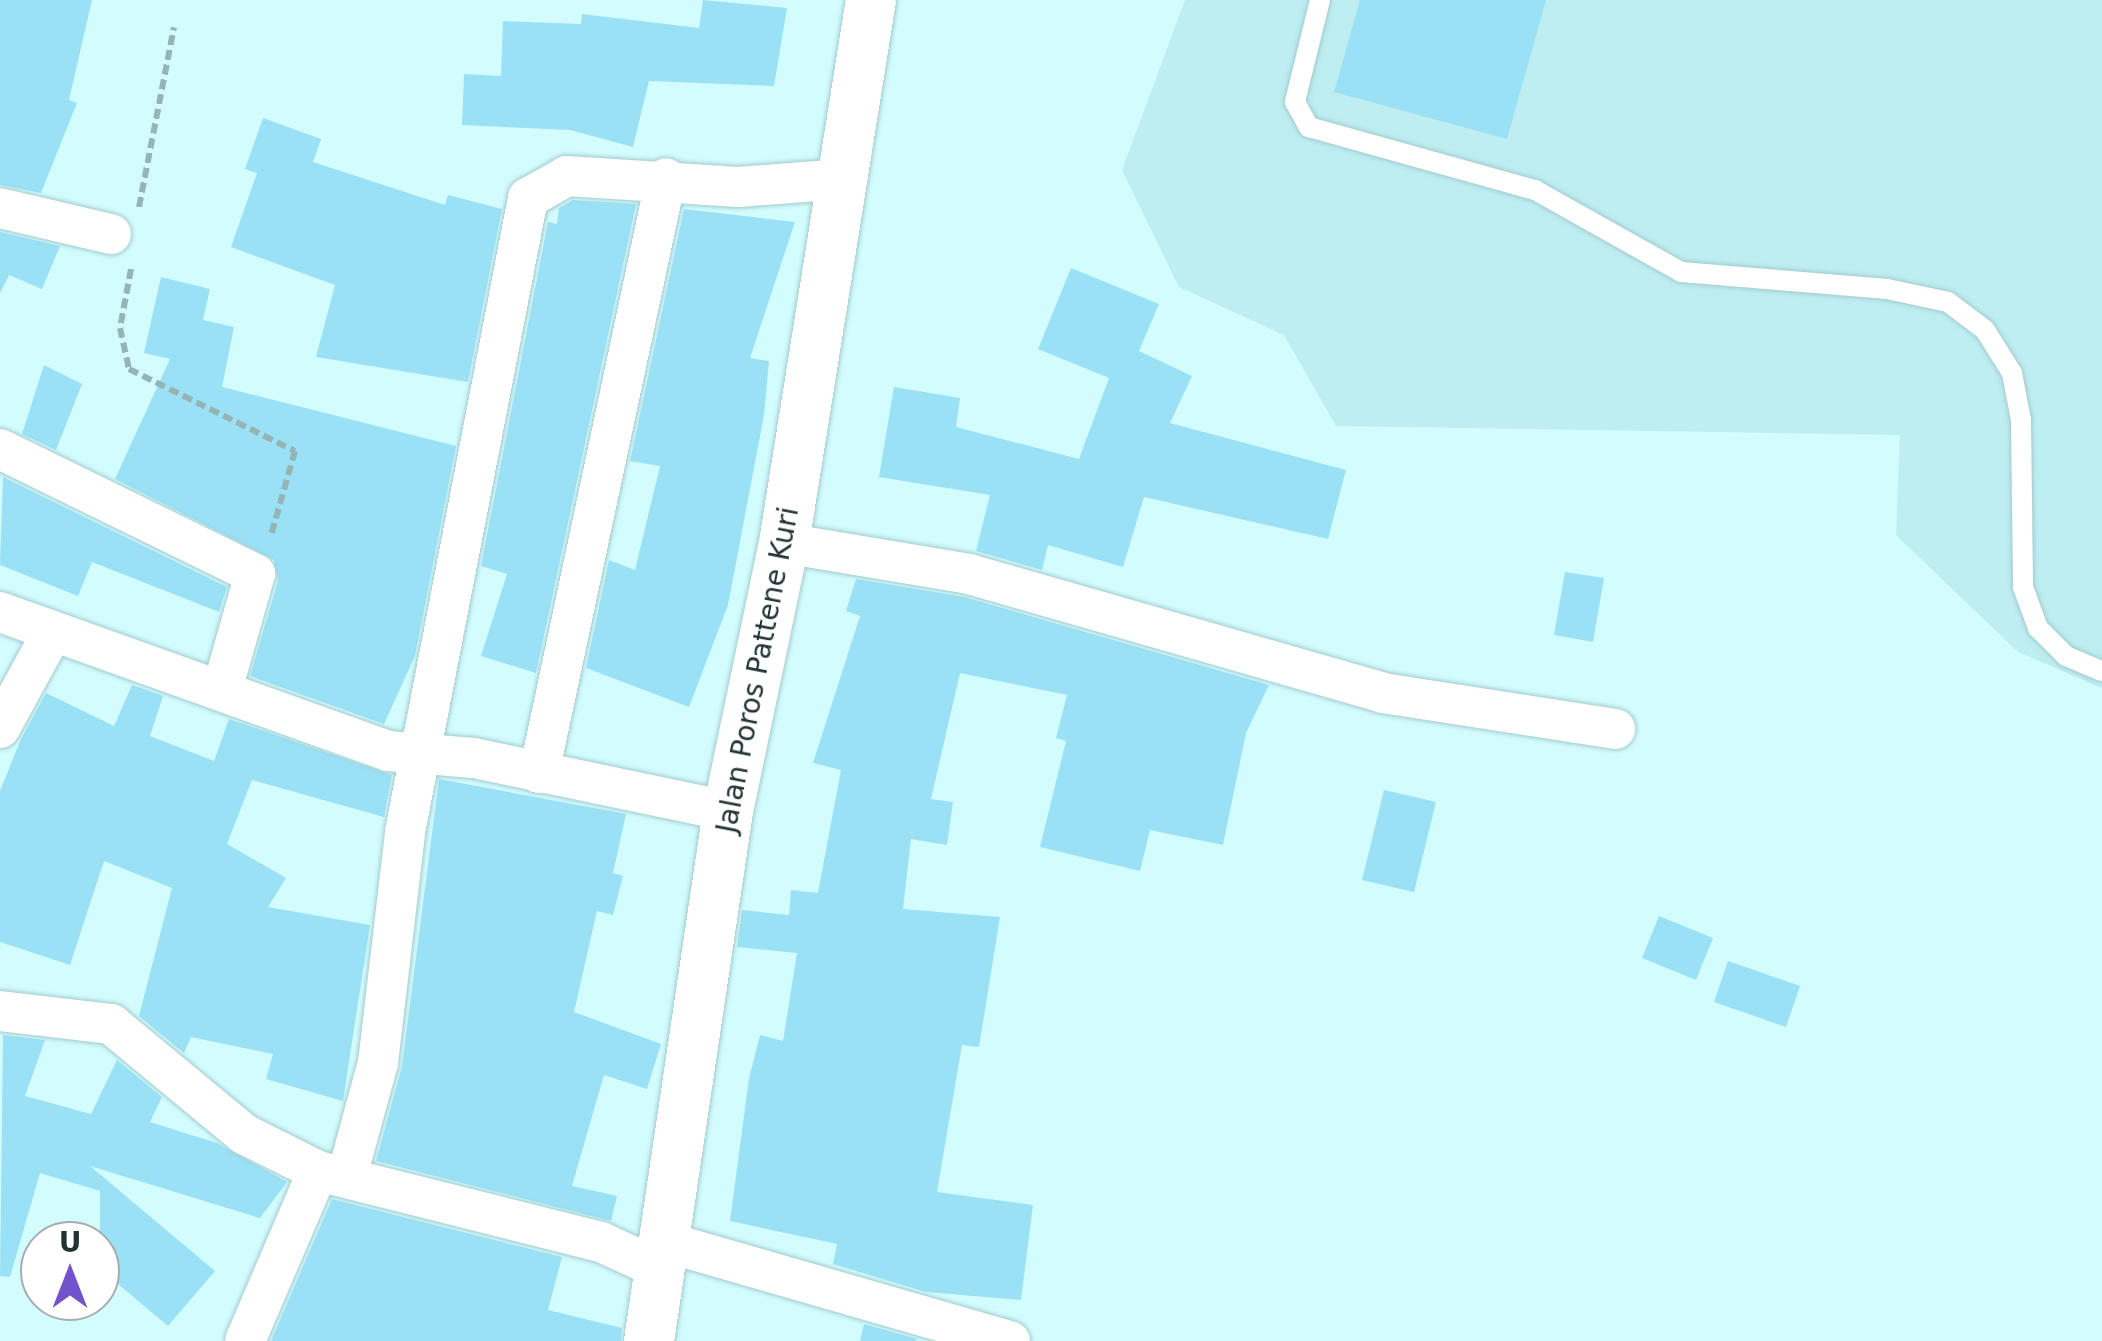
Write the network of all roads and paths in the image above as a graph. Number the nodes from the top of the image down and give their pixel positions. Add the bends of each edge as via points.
1 (872, 0) edge
2 (1320, 0) edge
3 (174, 27) dead end
4 (666, 178) junction
5 (844, 179) junction
6 (0, 208) edge
7 (127, 241) junction
8 (0, 449) edge
9 (784, 543) junction
10 (255, 574) junction
11 (0, 612) edge
12 (52, 632) junction
13 (2102, 672) edge
14 (223, 686) junction
15 (0, 728) edge
16 (1615, 730) dead end
17 (426, 751) junction
18 (539, 773) junction
19 (728, 811) junction
20 (0, 1011) edge
21 (332, 1174) junction
22 (664, 1256) junction
23 (245, 1341) edge
24 (649, 1341) edge
25 (1010, 1341) edge

1 - 5 street, Jalan Poros Pattene Kuri
2 - 13 lane via 1295,102 1309,128 1535,190 1681,272 1887,289 1948,302 1984,330 2012,373 2021,420 2023,587 2038,628 2066,656
3 - 7 path
4 - 5 street via 738,187
4 - 17 street via 566,176 528,198
4 - 18 street
5 - 9 street, Jalan Poros Pattene Kuri
6 - 7 street
7 - 10 path via 120,328 129,369 295,452
8 - 10 street
9 - 16 street via 1074,601 1383,693
9 - 19 street, Jalan Poros Pattene Kuri
10 - 14 street
11 - 12 street
12 - 14 street
12 - 15 street
14 - 17 street via 388,751
17 - 18 street
17 - 21 street via 405,832 378,1062
18 - 19 street
19 - 22 street, Jalan Poros Pattene Kuri
20 - 21 street via 111,1024 244,1134
21 - 22 street
21 - 23 street
22 - 24 street, Jalan Poros Pattene Kuri
22 - 25 street

